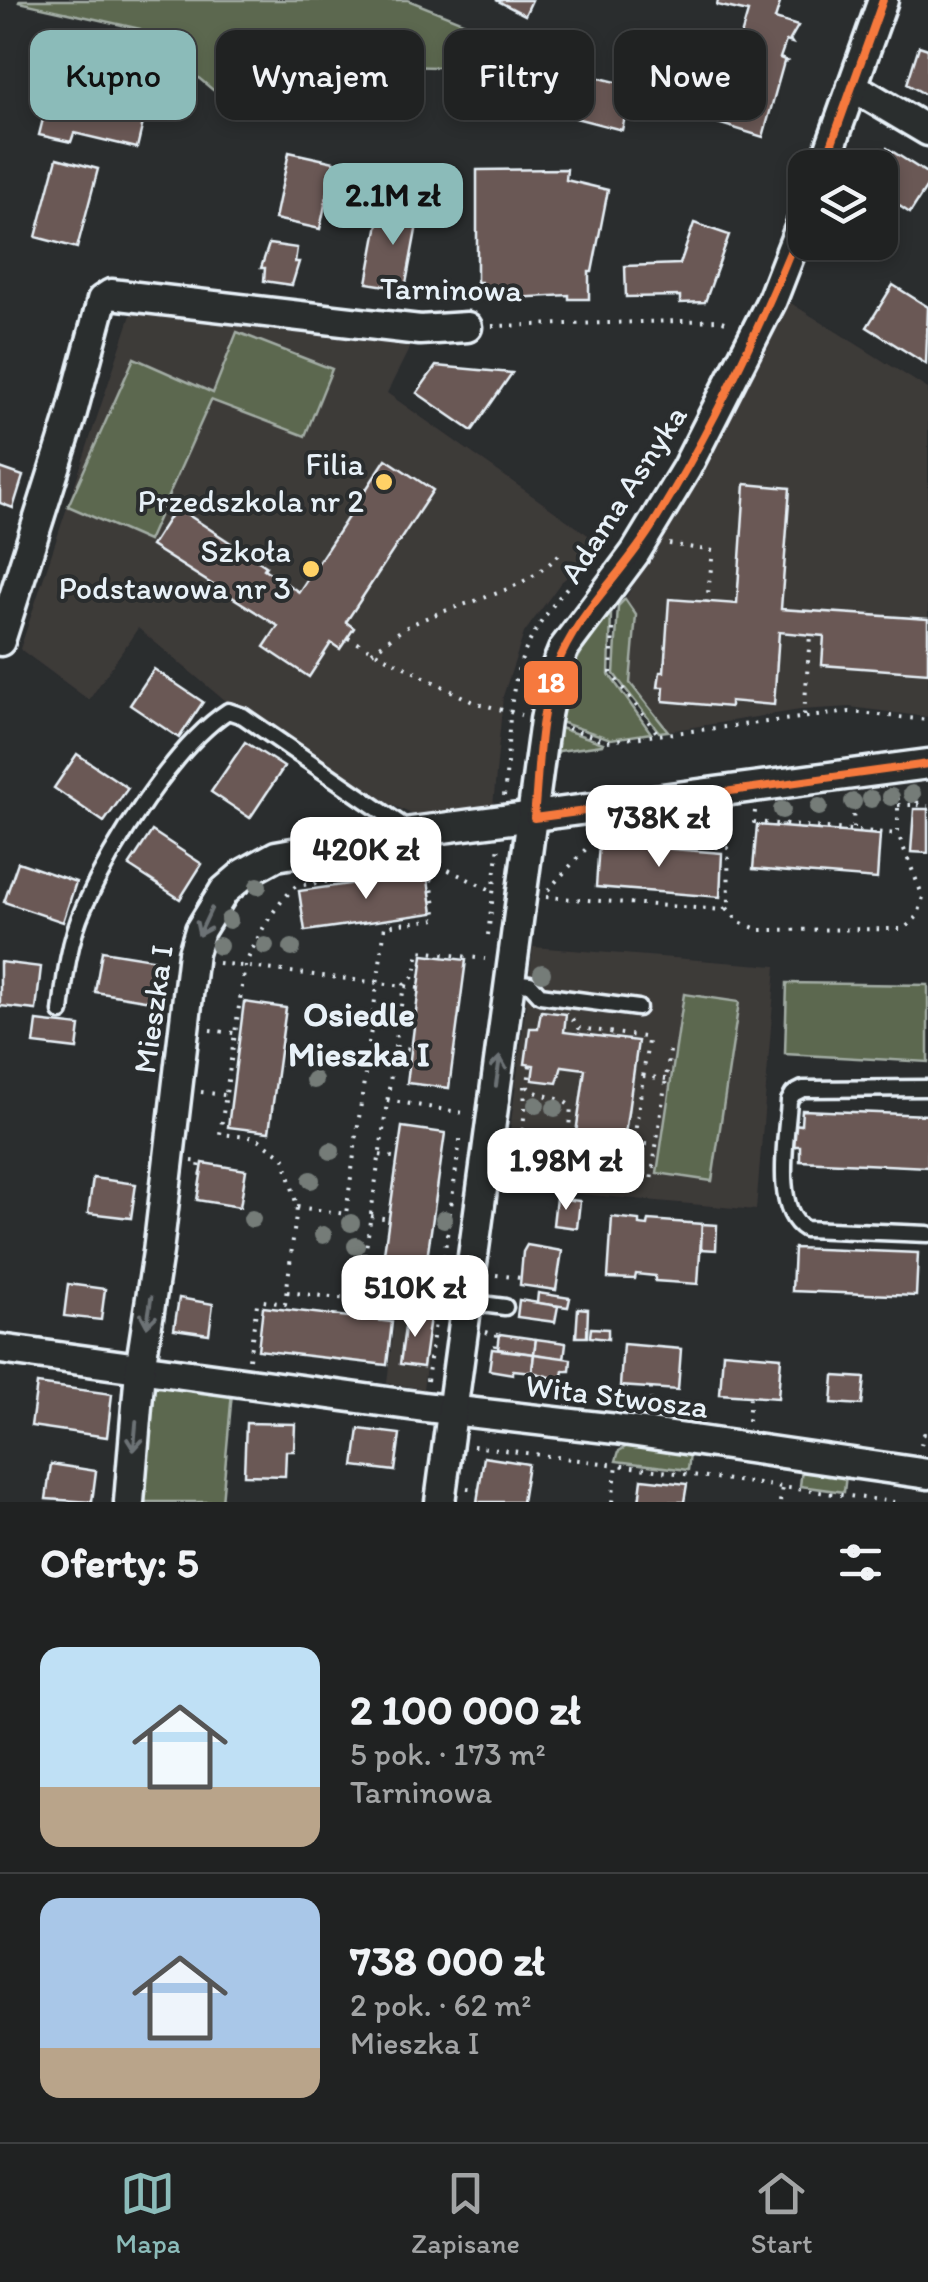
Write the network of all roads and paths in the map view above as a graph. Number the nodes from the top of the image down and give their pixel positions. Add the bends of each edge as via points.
1 (883, 0) edge
2 (852, 86) junction
3 (928, 132) edge
4 (829, 150) edge
5 (788, 259) edge
6 (738, 326) dead end
7 (467, 327) joint
8 (656, 542) dead end
9 (562, 552) dead end
10 (707, 602) dead end
11 (613, 625) dead end
12 (810, 634) dead end
13 (348, 638) dead end
14 (0, 641) edge
15 (372, 652) junction
16 (804, 716) junction
17 (545, 720) junction
18 (928, 720) edge
19 (659, 736) junction
20 (928, 764) edge
21 (928, 784) edge
22 (898, 788) dead end
23 (854, 793) dead end
24 (783, 801) dead end
25 (755, 804) dead end
26 (898, 805) junction
27 (918, 806) junction
28 (928, 806) edge
29 (695, 811) dead end
30 (534, 818) junction
31 (783, 826) junction
32 (853, 831) junction
33 (412, 832) junction
34 (898, 834) junction
35 (694, 848) junction
36 (430, 868) junction
37 (493, 891) dead end
38 (727, 908) junction
39 (485, 960) dead end
40 (204, 961) dead end
41 (246, 966) junction
42 (378, 982) junction
43 (511, 982) junction
44 (404, 985) junction
45 (419, 988) dead end
46 (540, 995) junction
47 (638, 1008) dead end
48 (60, 1012) dead end
49 (208, 1030) dead end
50 (238, 1034) junction
51 (671, 1044) dead end
52 (395, 1046) junction
53 (411, 1049) dead end
54 (636, 1050) dead end
55 (646, 1052) junction
56 (530, 1065) dead end
57 (633, 1077) dead end
58 (643, 1077) junction
59 (666, 1079) junction
60 (524, 1080) dead end
61 (928, 1088) edge
62 (187, 1091) dead end
63 (229, 1096) junction
64 (388, 1100) junction
65 (628, 1108) dead end
66 (638, 1110) junction
67 (464, 1113) dead end
68 (624, 1139) dead end
69 (634, 1142) junction
70 (656, 1146) junction
71 (380, 1155) junction
72 (398, 1158) dead end
73 (200, 1162) dead end
74 (569, 1169) junction
75 (202, 1174) dead end
76 (630, 1177) junction
77 (297, 1207) junction
78 (371, 1216) junction
79 (389, 1218) dead end
80 (928, 1234) edge
81 (521, 1278) dead end
82 (286, 1292) junction
83 (359, 1300) junction
84 (474, 1303) junction
85 (505, 1307) dead end
86 (437, 1309) dead end
87 (356, 1318) dead end
88 (0, 1349) edge
89 (495, 1349) dead end
90 (247, 1369) dead end
91 (140, 1370) junction
92 (651, 1388) dead end
93 (750, 1396) dead end
94 (452, 1410) junction
95 (651, 1422) dead end
96 (928, 1435) edge
97 (746, 1436) dead end
98 (447, 1442) junction
99 (924, 1462) edge
100 (618, 1465) junction
101 (782, 1487) junction
102 (129, 1502) edge
103 (440, 1502) edge
104 (612, 1502) edge
105 (780, 1502) edge
106 (894, 1502) edge

1 - 2 street
2 - 3 street
2 - 4 street
5 - 17 street, Adama Asnyka via 693,457 635,553 564,648
6 - 7 path, Tarninowa via 720,320
7 - 14 street, Tarninowa via 420,330 112,294 102,300
8 - 10 path via 713,551
9 - 15 path via 521,583 406,628
11 - 19 path via 612,672
12 - 16 path
13 - 15 path
15 - 17 path via 474,702
16 - 18 path via 850,712
16 - 19 path
17 - 19 path via 607,741
17 - 30 street, Adama Asnyka
20 - 30 street, Mieszka I
21 - 27 path via 918,785
22 - 26 path
23 - 32 path
24 - 31 path
25 - 31 path via 754,822
26 - 27 path
26 - 34 path
27 - 28 path
29 - 35 path
30 - 33 street, Mieszka I
30 - 43 street, Adama Asnyka
31 - 32 path
32 - 34 path
33 - 48 lane via 228,710 186,749 113,853 83,910
33 -> 91 street, Mieszka I via 276,856 245,872 212,908 193,954 174,1191
34 - 38 path via 924,897 918,916 904,928 760,930
35 - 38 path via 728,848
35 - 38 path via 596,838 539,897
36 - 37 path via 440,866
36 - 41 path via 296,886 269,919
36 - 42 path via 438,919 385,926
39 - 44 path via 419,951 416,976
40 - 41 path
41 - 42 path
41 - 50 path
42 - 44 path
42 - 77 path via 346,1214
43 - 46 lane via 530,984
84 -> 43 street, Adama Asnyka
44 - 45 path
44 - 52 path
46 - 47 lane
46 - 55 path via 569,1010 579,1028 644,1037
49 - 50 path
50 - 63 path
51 - 59 path
52 - 53 path
52 - 64 path
54 - 55 path
55 - 58 path
56 - 74 path via 528,1086 569,1104
57 - 58 path
58 - 59 path
58 - 66 path
59 - 70 path
60 - 74 path via 518,1170 552,1179
61 - 80 lane via 793,1094 784,1198 805,1229
62 - 63 path
63 - 77 path via 220,1134 257,1138 285,1158
64 - 67 path
64 - 71 path
65 - 66 path
66 - 69 path
68 - 69 path
69 - 70 path
69 - 76 path
70 - 76 path via 651,1181
71 - 72 path
71 - 78 path
73 - 75 path
74 - 76 path
77 - 82 path
78 - 79 path
78 - 83 path
81 - 84 path via 486,1273
82 - 83 path
82 - 90 path via 285,1307 257,1304
83 - 86 path
83 - 87 path
84 - 85 lane
84 - 89 path via 478,1330 497,1335
84 - 94 street, Adama Asnyka
88 - 91 street, Wita Stwosza
91 - 94 street, Wita Stwosza
91 -> 102 street, Mieszka I
92 - 95 path
93 - 97 path
94 - 98 street, Adama Asnyka
94 - 99 street, Wita Stwosza
96 - 99 path
98 - 100 path
98 - 103 street, Adama Asnyka
100 - 101 path
100 - 104 path
101 - 105 path
101 - 106 path

